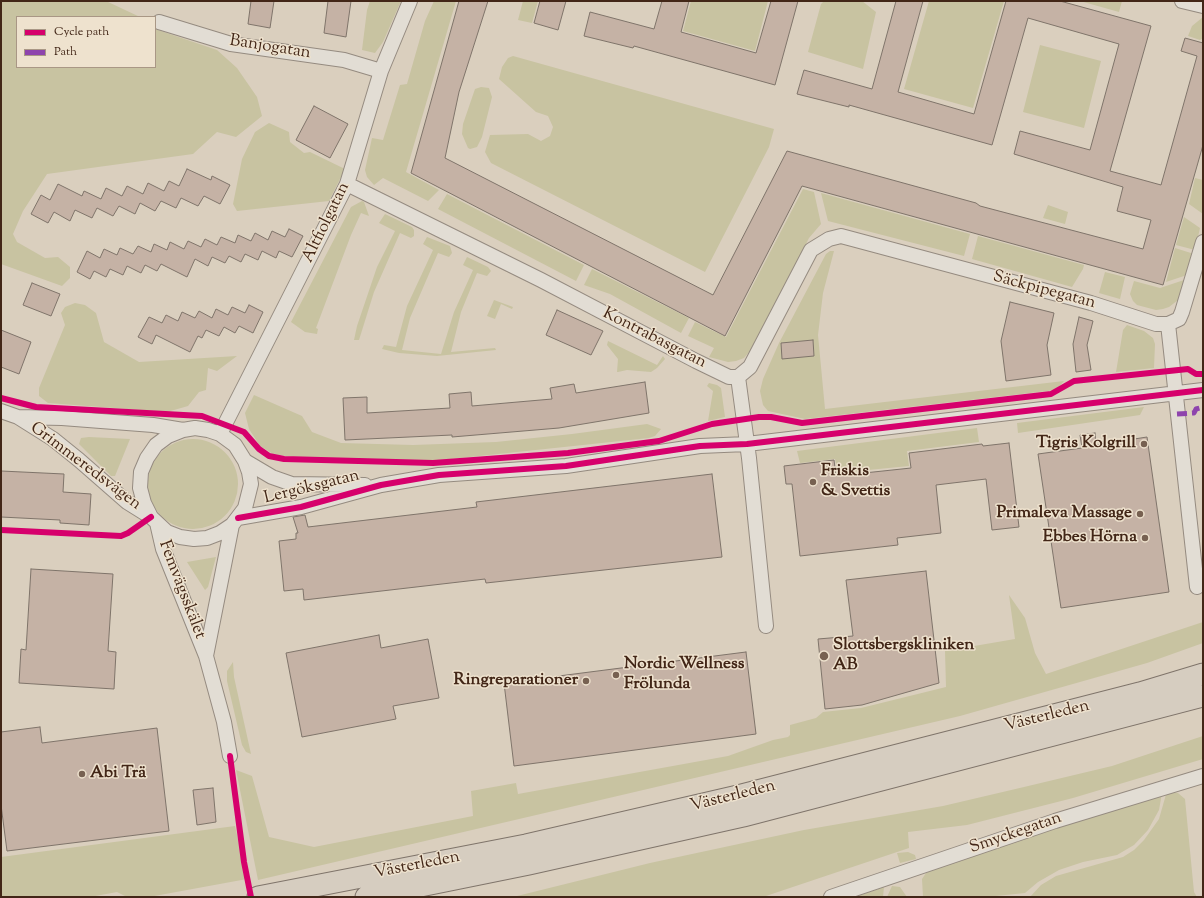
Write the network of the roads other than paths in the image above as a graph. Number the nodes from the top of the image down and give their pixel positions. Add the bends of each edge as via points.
1 (410, 1) edge
2 (1182, 1) edge
3 (1203, 6) edge
4 (159, 22) dead end
5 (381, 71) junction
6 (347, 184) junction
7 (1203, 242) edge
8 (1168, 324) junction
9 (738, 377) junction
10 (1203, 390) edge
11 (1174, 394) junction
12 (1, 411) edge
13 (18, 417) junction
14 (183, 430) junction
15 (220, 434) junction
16 (747, 444) junction
17 (245, 461) junction
18 (381, 486) junction
19 (154, 520) junction
20 (235, 522) junction
21 (1197, 587) dead end
22 (766, 626) dead end
23 (206, 656) junction
24 (1203, 666) edge
25 (1203, 674) edge
26 (1140, 693) junction
27 (1203, 696) edge
28 (1173, 704) junction
29 (1203, 704) edge
30 (230, 756) dead end
31 (1203, 776) edge
32 (258, 897) edge
33 (366, 897) edge
34 (831, 897) edge

1 - 5 street, Altfiolgatan
2 - 3 street
4 - 5 street, Banjogatan via 231,44 344,60
5 - 6 street, Altfiolgatan
6 - 9 street, Kontrabasgatan via 547,283 696,361 729,377
6 - 15 street, Altfiolgatan
7 - 8 street via 1182,312 1179,319
8 - 9 street, Säckpipegatan via 1156,324 1091,303 841,236 824,241 811,250 750,367
8 - 11 street
9 - 16 street
10 - 11 street, Lergöksgatan
11 - 16 street, Lergöksgatan
11 - 21 street
12 - 13 street, Grimmeredsvägen
13 - 14 street, Grimmeredsvägen via 153,425
13 - 19 street, Grimmeredsvägen via 80,460 127,502
14 - 15 street via 208,430
14 - 19 street via 168,436 156,445 146,458 141,472 140,488 144,503
15 - 17 street via 235,445
16 - 18 street, Lergöksgatan via 700,446 566,466 439,475
16 - 22 street
17 - 18 street, Lergöksgatan via 272,477 292,484
17 - 20 street via 250,484 245,508
18 - 20 street, Lergöksgatan
19 - 20 street via 174,534 194,539 220,533
19 - 23 street, Femvägsskälet
20 - 23 street, Femvägsskälet
23 - 30 street, Femvägsskälet via 224,722
24 - 26 highway
25 - 26 highway, Västerleden
26 - 32 highway, Västerleden via 738,796 526,845
27 - 28 highway, Västerleden
28 - 29 highway
28 - 33 highway, Västerleden via 743,816 530,864
31 - 34 street, Smyckegatan via 1055,821

